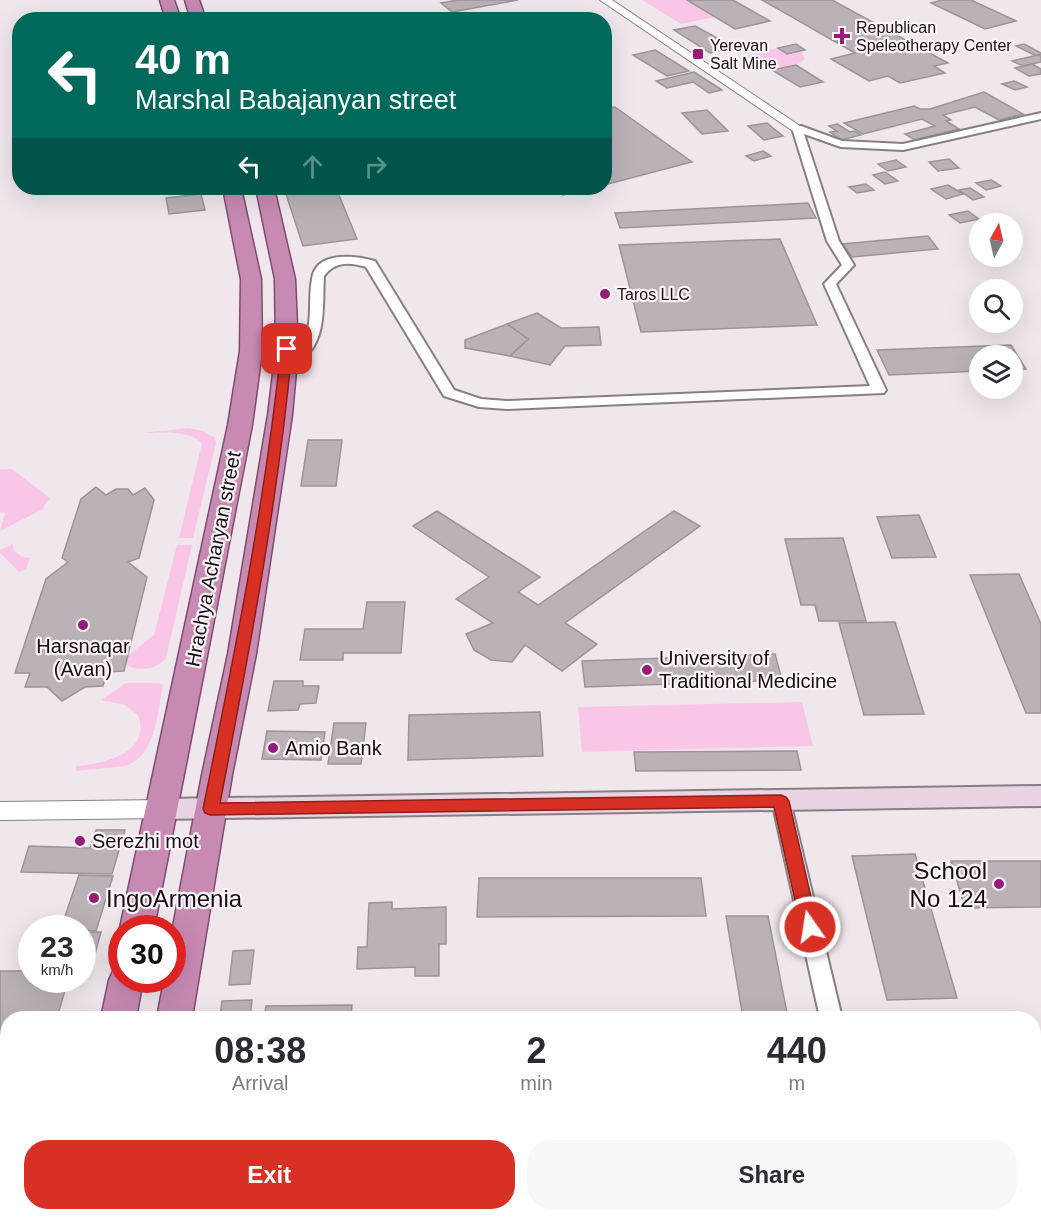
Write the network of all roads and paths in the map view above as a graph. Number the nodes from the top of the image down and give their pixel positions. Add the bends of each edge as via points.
1 (605, 0) edge
2 (1041, 116) edge
3 (797, 128) junction
4 (233, 195) edge
5 (267, 195) edge
6 (285, 364) junction
7 (1041, 796) edge
8 (781, 801) junction
9 (162, 809) junction
10 (210, 809) junction
11 (0, 811) edge
12 (140, 915) edge
13 (123, 993) edge
14 (119, 1011) edge
15 (175, 1011) edge
16 (829, 1011) edge

1 - 3 street
2 - 3 street via 903,147 841,144
3 - 6 street via 832,241 848,265 830,284 879,390 518,405 479,403 449,393 371,264 348,260 322,268 318,276 314,338 300,358
4 - 9 highway, Hrachya Acharyan street via 251,279 251,351 240,425
5 - 6 highway, Hrachya Acharyan street via 285,279
6 - 10 highway, Hrachya Acharyan street via 242,654
7 - 8 main road
8 - 10 main road
8 - 16 street
9 - 10 main road
9 - 11 street
9 - 12 highway, Hrachya Acharyan street
10 - 15 highway, Hrachya Acharyan street
13 - 14 highway

